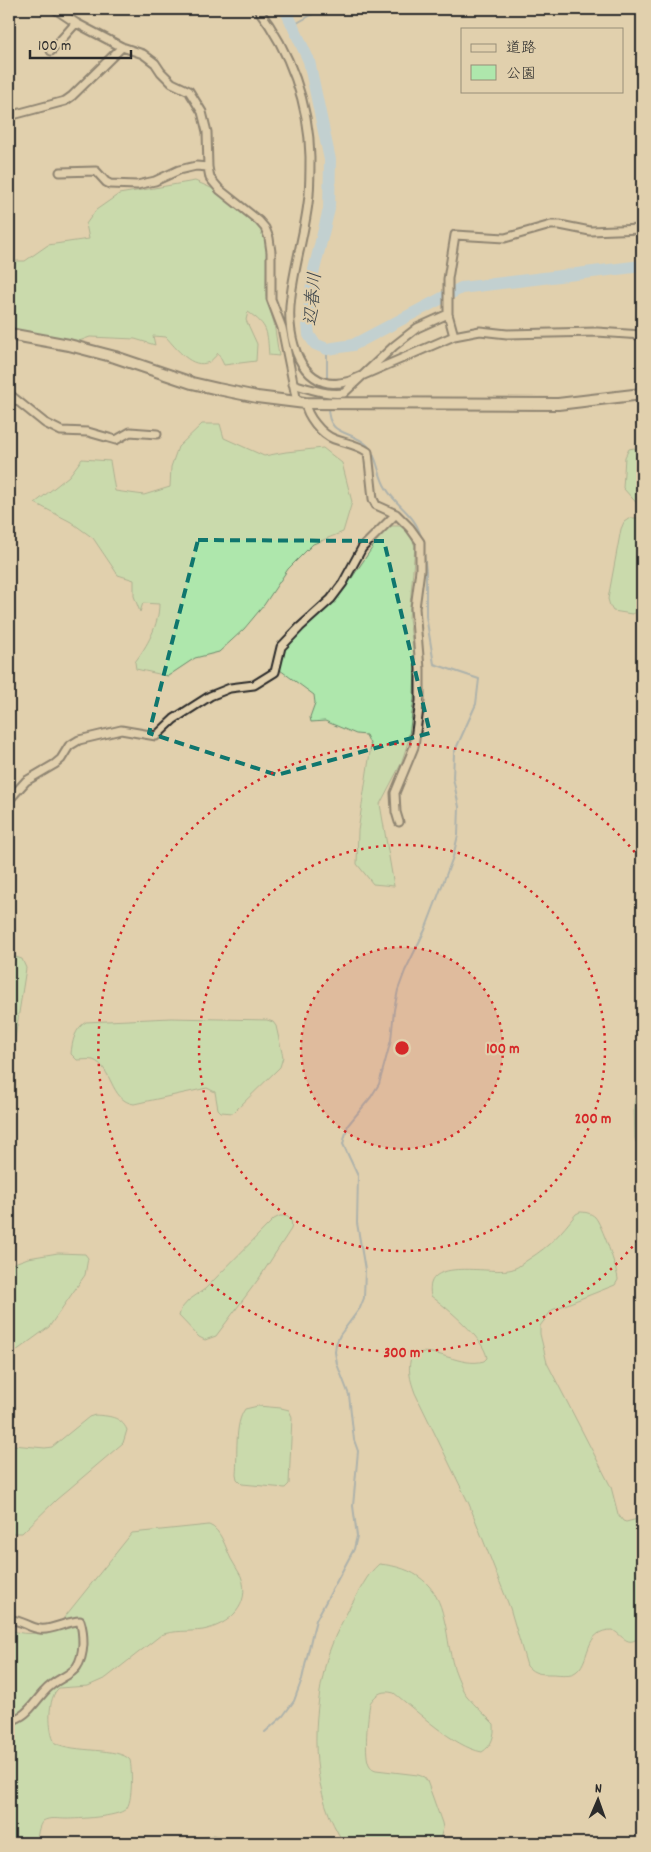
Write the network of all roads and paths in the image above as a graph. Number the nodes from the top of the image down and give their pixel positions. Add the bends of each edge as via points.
1 (55, 9) edge
2 (258, 9) edge
3 (76, 23) junction
4 (122, 47) junction
5 (51, 51) dead end
6 (9, 116) edge
7 (208, 167) junction
8 (60, 172) dead end
9 (642, 230) edge
10 (448, 311) junction
11 (9, 334) edge
12 (642, 335) edge
13 (454, 336) junction
14 (361, 377) junction
15 (293, 384) junction
16 (9, 394) edge
17 (642, 394) edge
18 (301, 403) junction
19 (157, 434) dead end
20 (396, 514) junction
21 (9, 800) edge
22 (399, 822) dead end
23 (9, 1620) edge
24 (9, 1721) edge

1 - 3 street
2 - 14 street via 273,29 297,82 305,113 310,156 309,195 291,296 290,321 294,340 302,364 323,382 335,384
3 - 4 street
3 - 5 street
4 - 6 street via 65,101
4 - 7 street via 142,54 155,63 172,83 189,91 202,112 207,132
7 - 8 street via 179,170 137,185 110,184 96,171
7 - 15 street via 210,178 220,190 265,228 271,252 271,299 282,328
9 - 10 street via 590,231 551,225 505,238 454,235 448,279
10 - 13 street
10 - 14 street via 394,346
11 - 18 street via 115,357 192,383
12 - 13 street via 480,331
13 - 14 street
14 - 15 street via 344,393 319,392
15 - 18 street
16 - 19 street via 45,423 61,431 88,432 116,440 130,432
17 - 18 street via 543,404
18 - 20 street via 316,425 332,438 358,445 368,452 373,499 376,505
20 - 21 street via 362,548 344,583 331,599 281,647 275,672 254,685 230,688 210,696 174,719 156,736 121,730 79,740 69,746 55,764 26,781
20 - 22 street via 420,542 415,608 420,701 414,746 395,793
23 - 24 street via 39,1629 80,1621 83,1629 82,1656 73,1672 45,1691 28,1713

